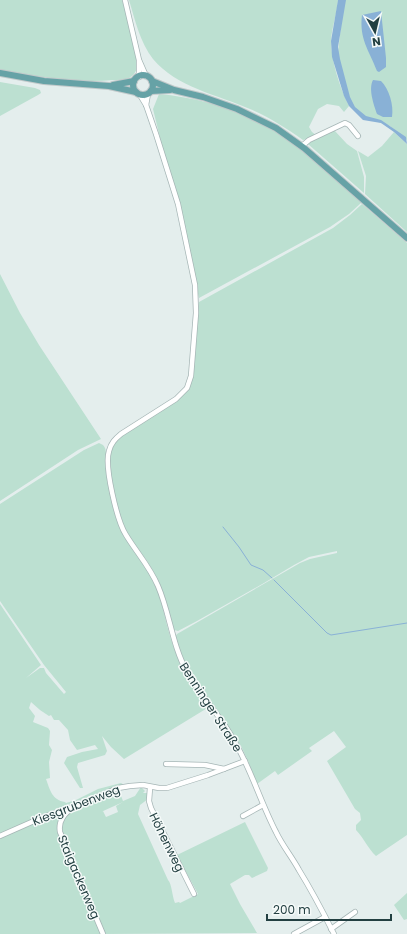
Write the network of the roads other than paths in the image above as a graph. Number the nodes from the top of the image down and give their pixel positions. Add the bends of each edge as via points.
1 (125, 0) edge
2 (139, 60) junction
3 (0, 73) edge
4 (146, 76) junction
5 (136, 79) junction
6 (152, 81) junction
7 (109, 86) junction
8 (174, 90) junction
9 (138, 93) junction
10 (149, 93) junction
11 (146, 105) junction
12 (358, 136) dead end
13 (302, 146) junction
14 (407, 238) edge
15 (245, 761) junction
16 (166, 764) dead end
17 (224, 769) junction
18 (150, 788) junction
19 (78, 804) junction
20 (263, 805) junction
21 (242, 816) dead end
22 (0, 836) edge
23 (194, 894) dead end
24 (355, 912) dead end
25 (325, 917) junction
26 (333, 932) edge
27 (103, 934) edge
28 (294, 934) edge

1 - 2 street
2 - 4 street
2 - 5 street
3 - 7 main road via 50,82
4 - 5 main road
4 - 6 main road
5 - 7 main road
5 - 9 main road via 133,87
6 - 8 main road
6 - 10 main road via 153,86
7 - 9 main road
8 - 10 main road
8 - 13 main road via 211,99 251,114
9 - 10 main road
9 - 11 street, Benninger Straße
10 - 11 street
11 - 15 street, Benninger Straße via 178,204 193,276 196,313 191,376 187,388 176,400 113,441 109,449 108,463 116,510 124,532 148,566 158,586 184,667 227,728
12 - 13 street via 345,123
13 - 14 main road
15 - 17 street, Kiesgrubenweg
15 - 20 street, Benninger Straße
16 - 17 street via 205,765
17 - 18 street, Kiesgrubenweg via 174,786
18 - 19 street, Kiesgrubenweg via 124,787
18 - 23 street, Höhenweg via 151,808
19 - 22 street, Kiesgrubenweg
19 - 27 street, Staigackerweg via 61,820 60,832
20 - 21 street
20 - 25 street, Benninger Straße via 276,833 314,894
24 - 26 street, Benninger Straße
25 - 26 street, Benninger Straße
25 - 28 street

